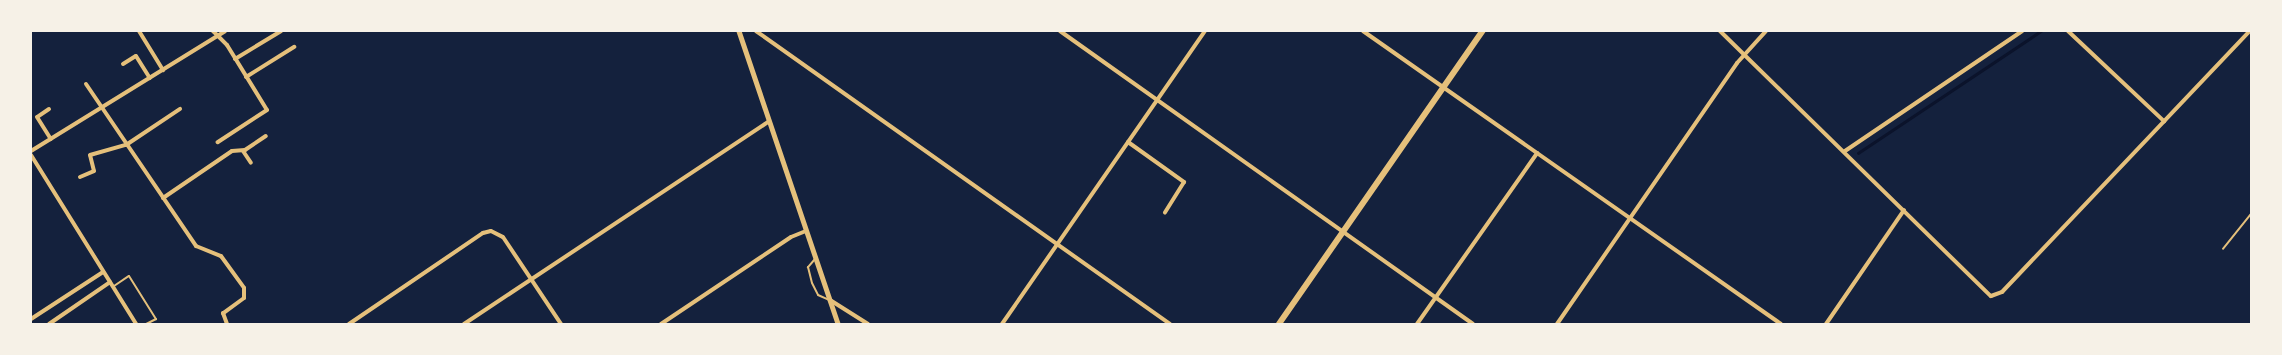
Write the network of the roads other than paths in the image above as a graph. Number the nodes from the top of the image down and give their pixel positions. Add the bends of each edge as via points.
1 (139, 31) edge
2 (213, 31) edge
3 (225, 31) edge
4 (281, 31) edge
5 (739, 31) edge
6 (756, 31) edge
7 (1060, 31) edge
8 (1205, 31) edge
9 (1363, 31) edge
10 (1483, 31) edge
11 (1720, 31) edge
12 (1766, 31) edge
13 (2022, 31) edge
14 (2068, 31) edge
15 (2250, 31) edge
16 (217, 36) junction
17 (294, 47) dead end
18 (1745, 54) junction
19 (235, 59) junction
20 (123, 64) dead end
21 (163, 70) junction
22 (246, 77) junction
23 (150, 78) junction
24 (86, 84) dead end
25 (1444, 88) junction
26 (1157, 101) junction
27 (101, 108) junction
28 (180, 109) dead end
29 (49, 110) dead end
30 (769, 120) junction
31 (2164, 121) junction
32 (266, 136) dead end
33 (51, 139) junction
34 (218, 142) dead end
35 (1128, 142) junction
36 (126, 145) junction
37 (243, 150) junction
38 (1845, 151) junction
39 (1537, 153) junction
40 (31, 155) edge
41 (251, 163) dead end
42 (80, 177) dead end
43 (163, 198) junction
44 (1904, 210) junction
45 (1165, 213) dead end
46 (1629, 218) junction
47 (806, 230) junction
48 (1342, 233) junction
49 (1057, 244) junction
50 (816, 258) junction
51 (104, 272) junction
52 (531, 279) junction
53 (111, 284) junction
54 (1436, 297) junction
55 (830, 300) junction
56 (31, 319) edge
57 (49, 324) edge
58 (136, 324) edge
59 (146, 324) edge
60 (227, 324) edge
61 (349, 324) edge
62 (464, 324) edge
63 (561, 324) edge
64 (661, 324) edge
65 (838, 324) edge
66 (868, 324) edge
67 (1002, 324) edge
68 (1170, 324) edge
69 (1279, 324) edge
70 (1417, 324) edge
71 (1473, 324) edge
72 (1557, 324) edge
73 (1781, 324) edge
74 (1826, 324) edge

1 - 21 street
2 - 16 street
3 - 16 street
4 - 19 street
5 - 30 street
6 - 49 street
7 - 26 street
8 - 26 street
9 - 25 street
10 - 25 main road
11 - 18 street
12 - 18 street
13 - 38 street
14 - 31 street
15 - 31 street
16 - 19 street
16 - 21 street
17 - 22 street
18 - 38 street
18 - 46 street
19 - 22 street
20 - 23 street via 136,56
21 - 23 street
22 - 34 street via 267,110
23 - 27 street
24 - 27 street
25 - 39 street
25 - 48 main road
26 - 35 street
26 - 48 street
27 - 33 street
27 - 36 street
28 - 36 street
29 - 33 street via 37,117
30 - 47 street
30 - 52 street
31 - 44 street via 1995,296 1986,294
32 - 37 street
33 - 40 street
35 - 45 street via 1184,182
35 - 49 street
36 - 42 street via 90,155 94,171
36 - 43 street
37 - 41 street
37 - 43 street via 232,151
38 - 44 street
39 - 46 street
39 - 54 street
40 - 51 street
43 - 60 street via 196,246 222,256 244,288 244,298 223,313
44 - 74 street
46 - 72 street
46 - 73 street
47 - 50 street
47 - 64 street via 791,237
48 - 54 street
48 - 69 main road
49 - 67 street
49 - 68 street
50 - 55 street
50 - 55 lane via 808,267 812,283 818,295
51 - 53 street
51 - 56 street
52 - 61 street via 503,237 494,232 483,233
52 - 62 street
52 - 63 street
53 - 57 street
53 - 58 street
53 - 59 lane via 129,276 156,319
54 - 70 street
54 - 71 street
55 - 65 street
55 - 66 street

